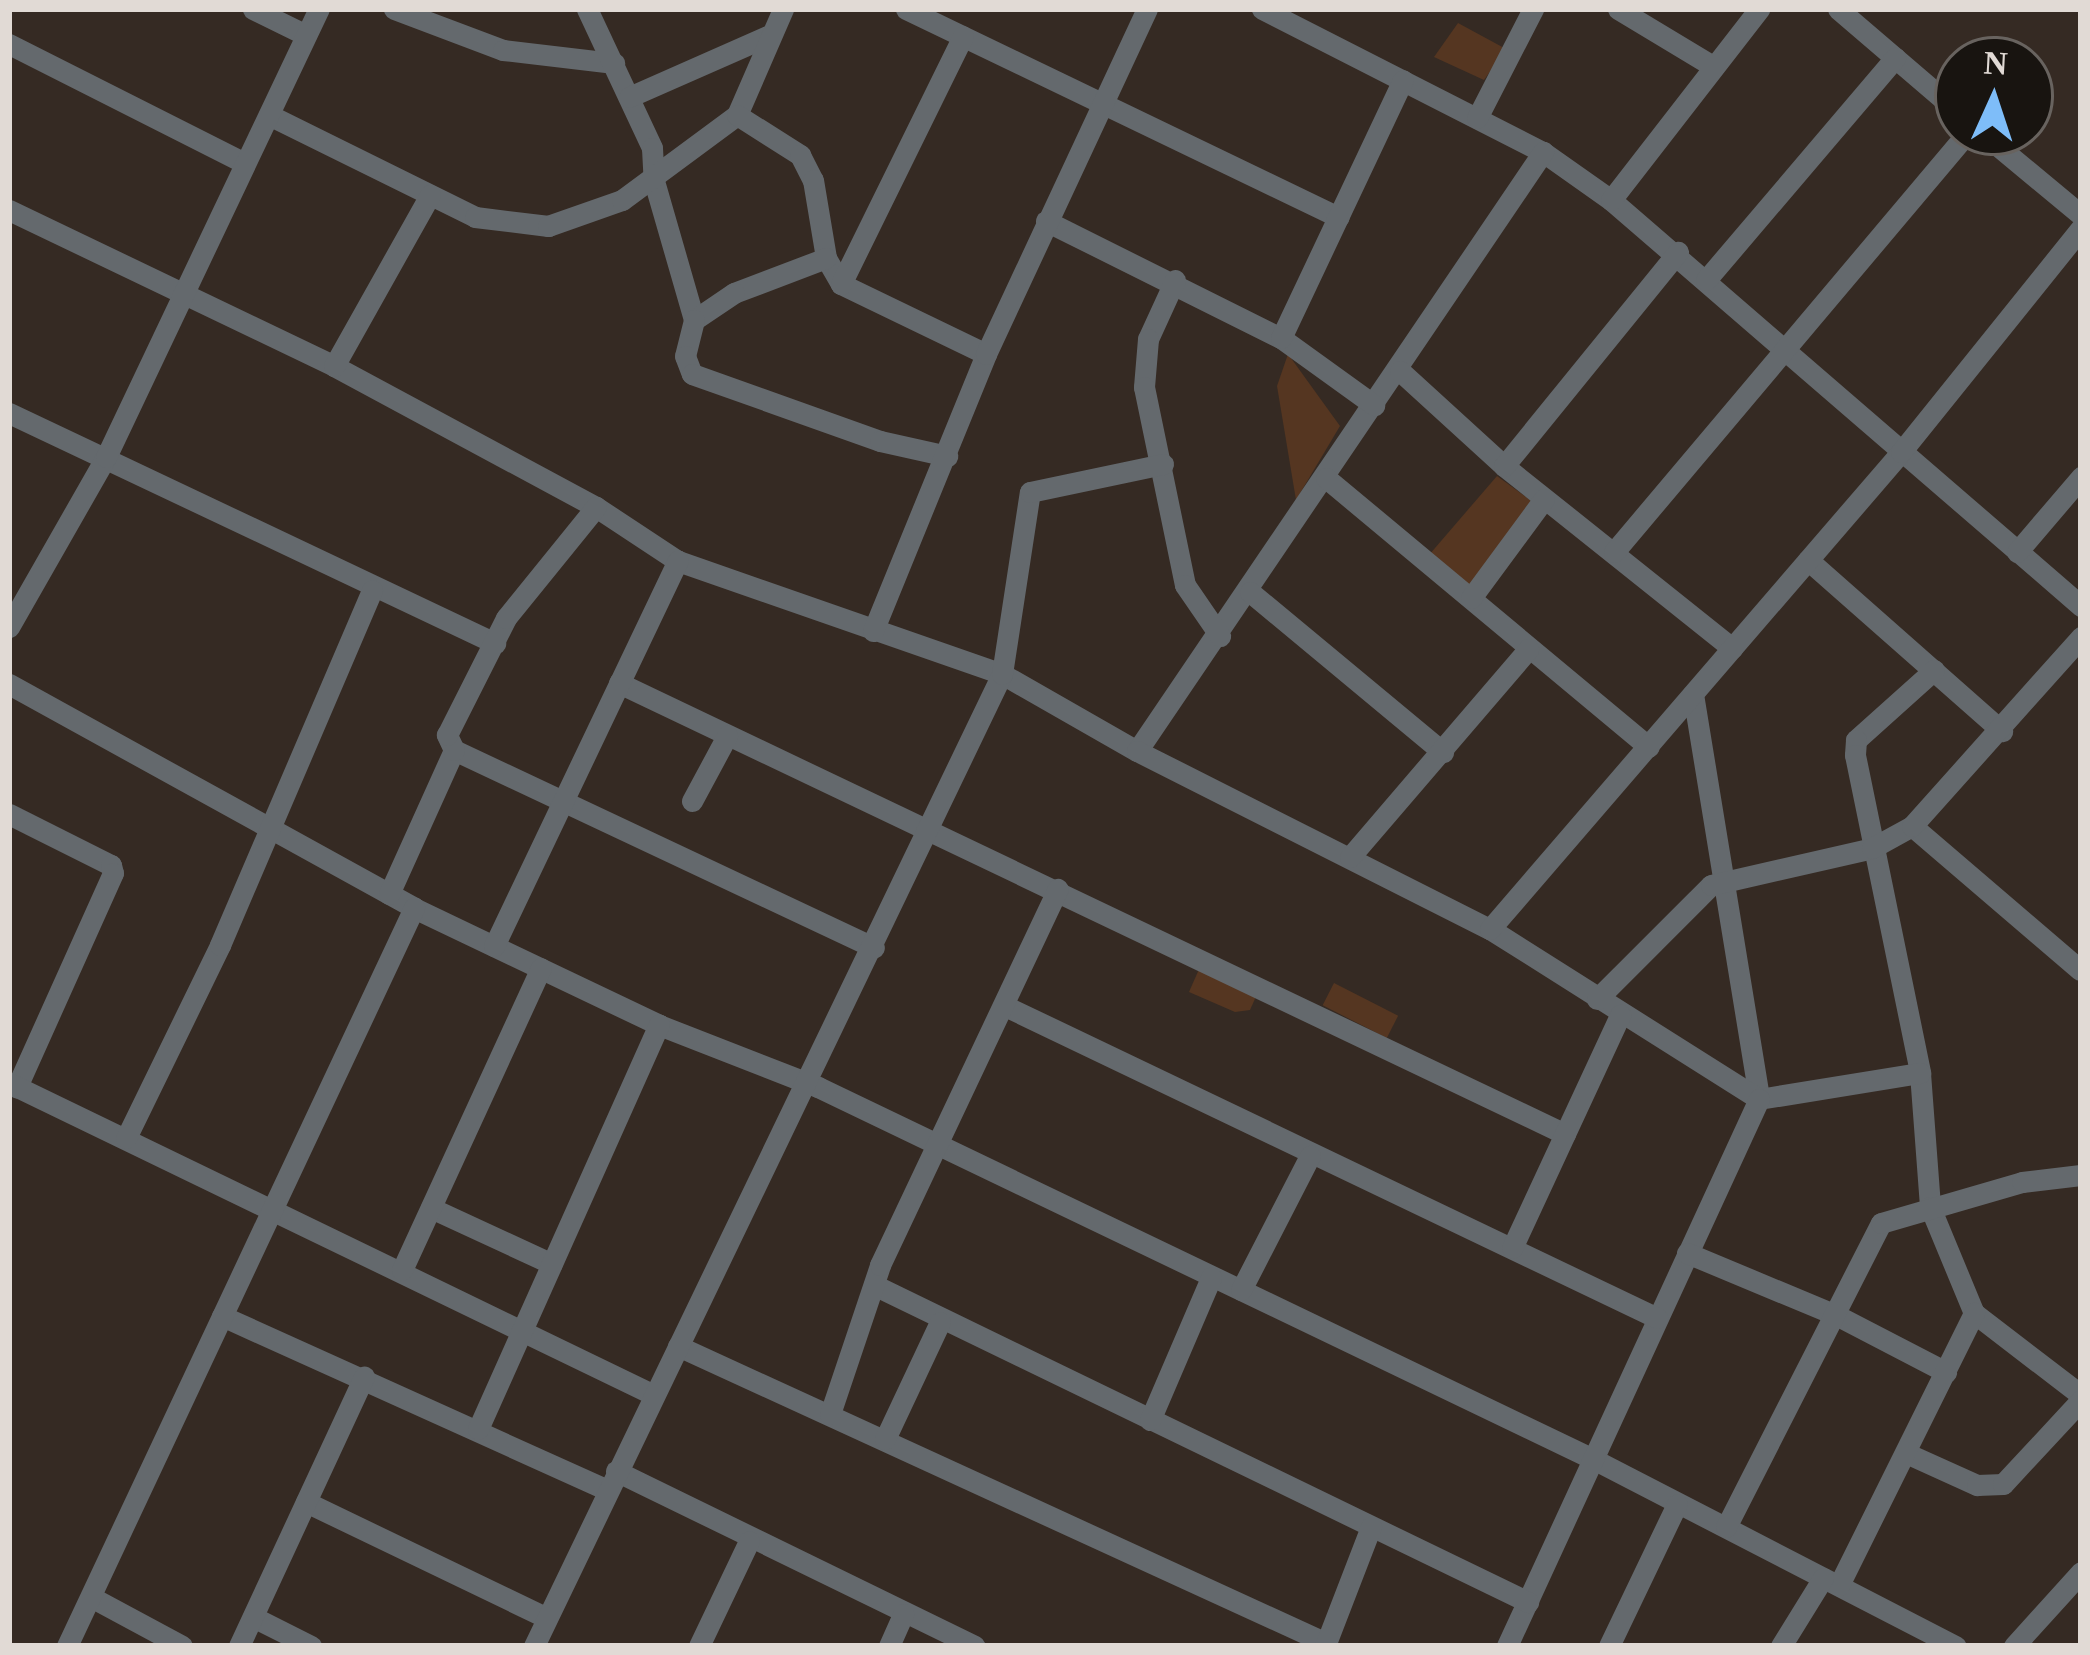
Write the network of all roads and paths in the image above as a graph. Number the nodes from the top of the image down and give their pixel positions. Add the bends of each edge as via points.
1 (253, 9) edge
2 (319, 9) edge
3 (394, 9) edge
4 (587, 9) edge
5 (783, 9) edge
6 (906, 9) edge
7 (1147, 9) edge
8 (1262, 9) edge
9 (1533, 9) edge
10 (1618, 9) edge
11 (1759, 9) edge
12 (1838, 9) edge
13 (306, 35) junction
14 (767, 36) junction
15 (963, 36) junction
16 (9, 44) edge
17 (1895, 58) junction
18 (614, 63) junction
19 (1714, 68) junction
20 (1403, 80) junction
21 (1934, 91) edge
22 (629, 97) junction
23 (1102, 101) junction
24 (268, 115) junction
25 (737, 116) junction
26 (1477, 118) junction
27 (1543, 152) junction
28 (1948, 156) edge
29 (2010, 156) edge
30 (243, 162) junction
31 (654, 181) junction
32 (430, 195) junction
33 (1611, 200) junction
34 (9, 210) edge
35 (2081, 215) edge
36 (1339, 217) junction
37 (1046, 221) junction
38 (2081, 228) edge
39 (1678, 252) junction
40 (826, 258) junction
41 (1175, 280) junction
42 (1706, 280) junction
43 (841, 284) junction
44 (184, 293) junction
45 (694, 320) junction
46 (1281, 338) junction
47 (1785, 348) junction
48 (986, 354) junction
49 (334, 366) junction
50 (1400, 371) junction
51 (1374, 405) junction
52 (9, 413) edge
53 (1901, 452) junction
54 (947, 456) junction
55 (106, 457) junction
56 (1163, 464) junction
57 (1504, 466) junction
58 (2081, 477) edge
59 (1326, 478) junction
60 (1544, 499) junction
61 (596, 507) junction
62 (1615, 552) junction
63 (2017, 552) junction
64 (1808, 560) junction
65 (678, 561) junction
66 (371, 590) junction
67 (1250, 592) junction
68 (1471, 598) junction
69 (2081, 606) edge
70 (9, 627) edge
71 (873, 631) junction
72 (1220, 636) junction
73 (2081, 638) edge
74 (495, 643) junction
75 (1732, 648) junction
76 (1528, 650) junction
77 (1934, 670) junction
78 (1002, 674) junction
79 (9, 683) edge
80 (619, 683) junction
81 (1693, 694) junction
82 (2002, 731) junction
83 (727, 736) junction
84 (1648, 747) junction
85 (454, 750) junction
86 (1137, 751) junction
87 (1443, 752) junction
88 (564, 801) junction
89 (692, 801) dead end
90 (9, 814) edge
91 (1912, 826) junction
92 (269, 833) junction
93 (930, 833) junction
94 (1872, 848) junction
95 (1350, 857) junction
96 (1724, 879) junction
97 (1058, 889) junction
98 (388, 894) junction
99 (413, 908) junction
100 (1490, 929) junction
101 (494, 946) junction
102 (874, 948) junction
103 (2081, 953) edge
104 (541, 968) junction
105 (2080, 970) edge
106 (2081, 989) edge
107 (1597, 999) junction
108 (1005, 1006) junction
109 (1620, 1015) junction
110 (659, 1025) junction
111 (1919, 1073) junction
112 (13, 1085) edge
113 (807, 1086) junction
114 (1759, 1099) junction
115 (1564, 1134) junction
116 (126, 1138) junction
117 (939, 1148) junction
118 (1310, 1156) junction
119 (2081, 1175) edge
120 (1930, 1207) junction
121 (273, 1208) junction
122 (431, 1208) junction
123 (1512, 1248) junction
124 (1687, 1253) junction
125 (552, 1264) junction
126 (403, 1270) junction
127 (1211, 1278) junction
128 (874, 1285) junction
129 (1241, 1290) junction
130 (1973, 1313) junction
131 (1836, 1315) junction
132 (222, 1316) junction
133 (1657, 1318) junction
134 (940, 1322) junction
135 (523, 1329) junction
136 (678, 1346) junction
137 (1946, 1372) junction
138 (364, 1377) junction
139 (652, 1394) junction
140 (2081, 1398) edge
141 (830, 1414) junction
142 (1150, 1420) junction
143 (478, 1430) junction
144 (885, 1439) junction
145 (1906, 1453) junction
146 (1595, 1460) junction
147 (612, 1481) junction
148 (306, 1502) junction
149 (1677, 1504) junction
150 (1371, 1527) junction
151 (1726, 1527) junction
152 (748, 1541) junction
153 (2081, 1572) edge
154 (1831, 1582) junction
155 (91, 1597) junction
156 (1528, 1602) junction
157 (903, 1614) junction
158 (253, 1618) junction
159 (547, 1618) junction
160 (1326, 1644) edge
161 (67, 1646) edge
162 (182, 1646) edge
163 (239, 1646) edge
164 (311, 1646) edge
165 (534, 1646) edge
166 (699, 1646) edge
167 (889, 1646) edge
168 (975, 1646) edge
169 (1507, 1646) edge
170 (1609, 1646) edge
171 (1781, 1646) edge
172 (1957, 1646) edge
173 (2014, 1646) edge

1 - 13 street
2 - 13 street
3 - 18 street via 488,46
4 - 18 street
5 - 14 street
6 - 15 street
7 - 23 street
8 - 20 street
9 - 26 street
10 - 19 street
11 - 19 street
12 - 17 street
13 - 24 street
14 - 22 street
14 - 25 street
15 - 23 street
15 - 43 street
16 - 30 street
17 - 21 street
17 - 42 street
18 - 22 street
19 - 33 street
20 - 26 street
20 - 36 street
22 - 31 street via 652,148
23 - 36 street
23 - 37 street
24 - 30 street
24 - 32 street
25 - 31 street
25 - 40 street via 800,155 813,180
26 - 27 street
27 - 33 street
27 - 50 street
28 - 47 street
29 - 35 street
30 - 44 street
31 - 32 street via 593,213 520,229
31 - 45 street
32 - 49 street
33 - 39 street
34 - 44 street
36 - 46 street
37 - 41 street
37 - 48 street
38 - 53 street
39 - 42 street
39 - 57 street
40 - 43 street
40 - 45 street via 734,292
41 - 46 street
41 - 56 street via 1144,355
42 - 47 street
43 - 48 street
44 - 49 street
44 - 55 street
45 - 54 street via 685,356 692,374 880,441
46 - 51 street
47 - 53 street
47 - 62 street
48 - 54 street
49 - 61 street
50 - 51 street
50 - 57 street
51 - 59 street
52 - 55 street
53 - 63 street
53 - 64 street
54 - 71 street
55 - 66 street
55 - 70 street
56 - 72 street via 1185,585
56 - 78 street via 1030,492
57 - 60 street
58 - 63 street
59 - 67 street
59 - 68 street
60 - 62 street
60 - 68 street
61 - 65 street
61 - 74 street via 522,592
62 - 75 street
63 - 69 street
64 - 75 street
64 - 77 street
65 - 71 street
65 - 80 street
66 - 74 street
66 - 92 street
67 - 72 street
67 - 87 street
68 - 76 street
71 - 78 street
72 - 86 street
73 - 82 street
74 - 85 street via 447,735
75 - 81 street
76 - 84 street
76 - 87 street
77 - 82 street
77 - 94 street via 1856,740
78 - 86 street
78 - 93 street
79 - 92 street
80 - 83 street
80 - 88 street
81 - 84 street
81 - 96 street
82 - 91 street
83 - 89 street
83 - 93 street
84 - 100 street
85 - 88 street
85 - 98 street
86 - 95 street
87 - 95 street
88 - 101 street
88 - 102 street
90 - 112 street via 113,873
91 - 94 street
91 - 105 street
92 - 98 street
92 - 116 street
93 - 97 street
93 - 102 street
94 - 96 street
94 - 111 street
95 - 100 street
96 - 107 street via 1699,893
96 - 114 street
97 - 108 street
97 - 115 street
98 - 99 street
99 - 101 street
99 - 121 street
100 - 107 street
101 - 104 street
102 - 113 street
103 - 105 street
104 - 110 street
104 - 122 street
105 - 106 street
107 - 109 street
108 - 117 street
108 - 118 street
109 - 114 street
109 - 115 street
110 - 113 street
110 - 125 street
111 - 114 street
111 - 120 street
112 - 116 street
113 - 117 street
113 - 136 street
114 - 124 street
115 - 123 street
116 - 121 street
117 - 127 street
117 - 128 street
118 - 123 street
118 - 129 street
119 - 120 street
120 - 130 street
120 - 131 street via 1881,1223
121 - 126 street
121 - 132 street
122 - 125 street
122 - 126 street
123 - 133 street
124 - 131 street
124 - 133 street
125 - 135 street
126 - 135 street
127 - 129 street
127 - 142 street
128 - 134 street
128 - 141 street
129 - 146 street
130 - 137 street
130 - 140 street
131 - 137 street
131 - 151 street
132 - 138 street
132 - 155 street
133 - 146 street
134 - 142 street
134 - 144 street
135 - 139 street
135 - 143 street
136 - 139 street
136 - 141 street
137 - 145 street
138 - 143 street
138 - 148 street
139 - 147 street
140 - 145 street via 2002,1484 1977,1485
141 - 144 street
142 - 150 street
143 - 147 street
144 - 160 street
145 - 154 street
146 - 149 street
146 - 156 street
147 - 152 street
147 - 159 street
148 - 158 street
148 - 159 street
149 - 151 street
149 - 170 street
150 - 156 street
150 - 160 street
151 - 154 street
152 - 157 street
152 - 166 street
153 - 173 street
154 - 171 street
154 - 172 street
155 - 161 street
155 - 162 street
156 - 169 street
157 - 167 street
157 - 168 street
158 - 163 street
158 - 164 street
159 - 165 street

